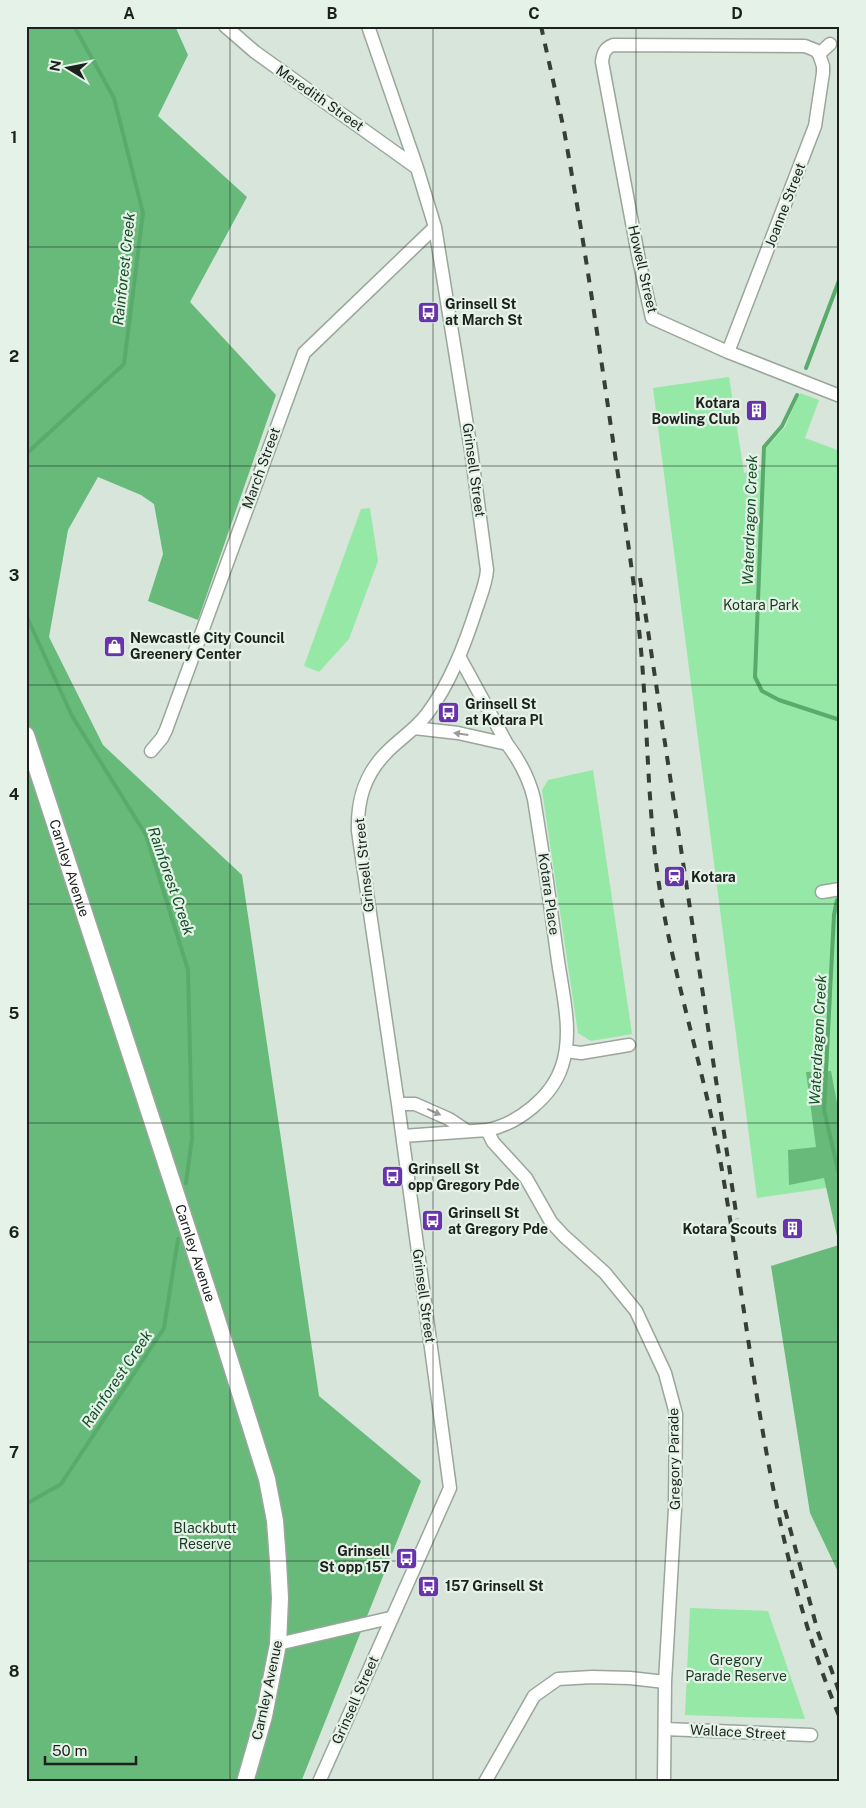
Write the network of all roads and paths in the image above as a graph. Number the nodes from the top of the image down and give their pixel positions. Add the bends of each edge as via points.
1 (225, 26) edge
2 (368, 26) edge
3 (830, 44) dead end
4 (819, 54) junction
5 (417, 168) junction
6 (435, 227) junction
7 (728, 352) junction
8 (840, 396) edge
9 (459, 656) junction
10 (414, 728) junction
11 (26, 735) edge
12 (507, 744) junction
13 (151, 751) dead end
14 (840, 889) edge
15 (822, 892) dead end
16 (629, 1045) dead end
17 (566, 1051) junction
18 (398, 1104) junction
19 (487, 1130) junction
20 (467, 1131) junction
21 (403, 1136) junction
22 (390, 1618) junction
23 (278, 1644) junction
24 (666, 1682) junction
25 (665, 1728) junction
26 (811, 1735) dead end
27 (245, 1782) edge
28 (319, 1782) edge
29 (485, 1782) edge
30 (664, 1782) edge

1 - 5 street, Meredith Street via 255,52
2 - 5 street, Grinsell Street
3 - 4 street
4 - 7 street, Joanne Street via 823,73 815,126
4 - 7 street, Howell Street via 805,46 613,45 604,52 602,62 652,318
5 - 6 street, Grinsell Street
6 - 9 street, Grinsell Street via 472,450 487,565 485,584
6 - 13 street, March Street via 304,353 166,730
7 - 8 street, Howell Street
9 - 10 street, Grinsell Street via 438,697
9 - 12 street, Kotara Place
12 -> 10 street via 458,733
10 - 18 street, Grinsell Street via 373,769 361,794 358,815
11 - 23 main road, Carnley Avenue via 267,1479 278,1562
12 - 17 street, Kotara Place via 525,770 534,799 567,1028
14 - 15 street
16 - 17 street via 580,1053
17 - 19 street, Kotara Place via 558,1077 535,1105 503,1125
18 -> 20 street via 415,1104
18 - 21 street, Grinsell Street
19 - 20 street
19 - 24 street, Gregory Parade via 493,1142 526,1178 551,1222 605,1273 636,1311 665,1373 676,1414 675,1509
20 - 21 street
21 - 22 street, Grinsell Street via 450,1488
22 - 23 street
22 - 28 street, Grinsell Street
23 - 27 main road, Carnley Avenue via 264,1716
24 - 25 street, Gregory Parade
24 - 29 street via 630,1678 558,1679 534,1696
25 - 26 street, Wallace Street
25 - 30 street, Gregory Parade

